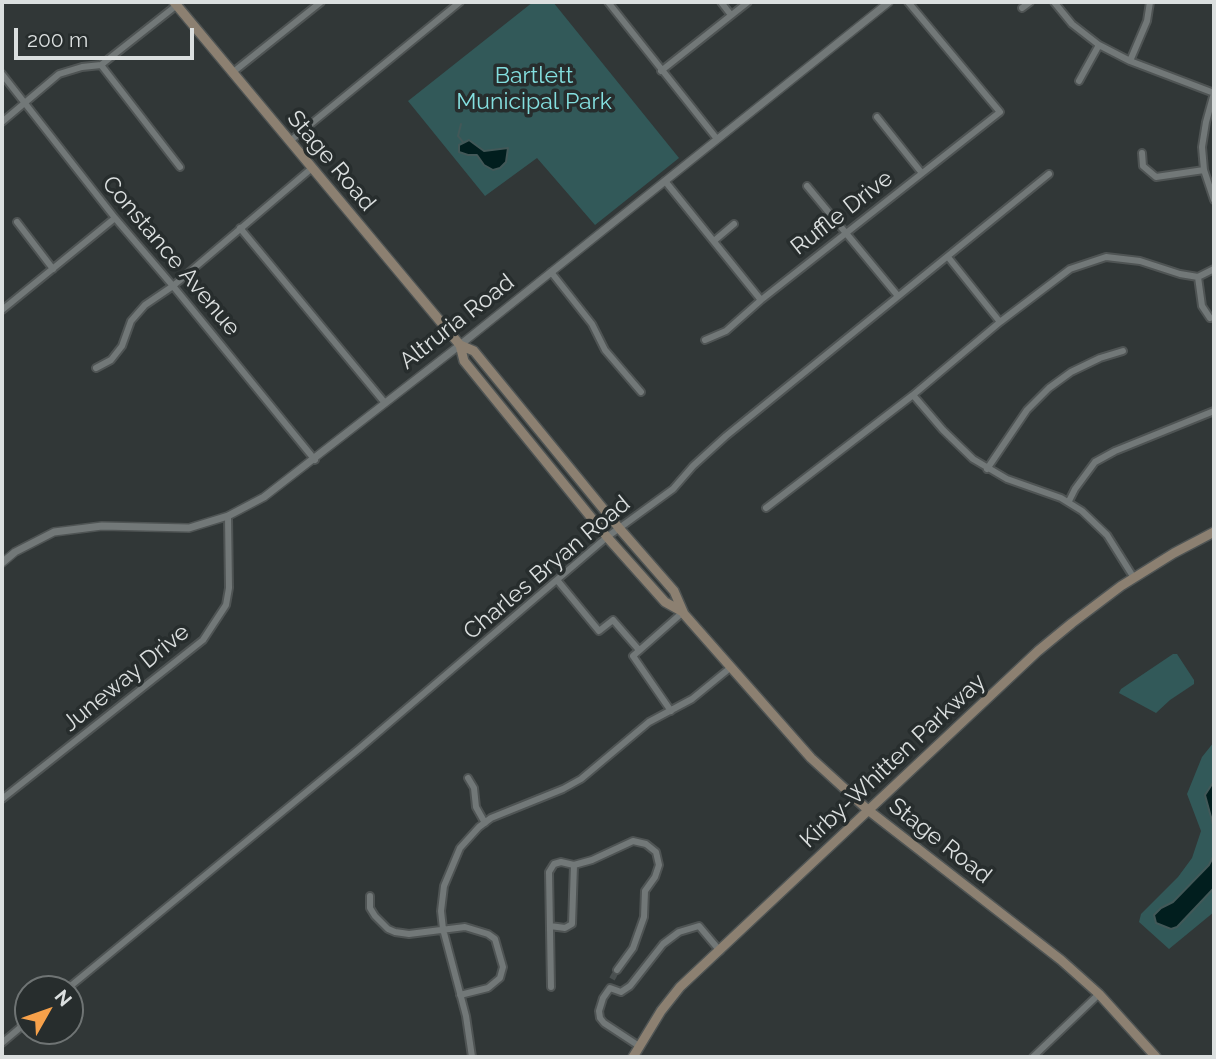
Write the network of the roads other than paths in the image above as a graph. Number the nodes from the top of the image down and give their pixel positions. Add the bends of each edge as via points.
1 (321, 2) edge
2 (460, 2) edge
3 (608, 2) edge
4 (721, 2) edge
5 (748, 2) edge
6 (889, 2) edge
7 (908, 2) edge
8 (1030, 2) edge
9 (1054, 2) edge
10 (1150, 2) edge
11 (175, 4) edge
12 (1022, 8) dead end
13 (731, 15) junction
14 (1099, 46) junction
15 (1130, 61) junction
16 (101, 65) junction
17 (661, 71) junction
18 (232, 73) junction
19 (2, 74) edge
20 (1079, 81) dead end
21 (1214, 93) edge
22 (25, 103) junction
23 (877, 117) dead end
24 (2, 122) edge
25 (717, 139) junction
26 (290, 141) junction
27 (1142, 153) dead end
28 (180, 167) dead end
29 (312, 167) junction
30 (1204, 170) junction
31 (921, 172) junction
32 (1049, 174) dead end
33 (665, 181) junction
34 (807, 186) dead end
35 (1214, 200) edge
36 (114, 218) junction
37 (17, 222) dead end
38 (734, 224) dead end
39 (240, 228) junction
40 (846, 232) junction
41 (713, 241) junction
42 (1105, 247) dead end
43 (948, 257) junction
44 (1105, 257) junction
45 (52, 269) junction
46 (1214, 269) edge
47 (551, 272) junction
48 (1198, 277) junction
49 (173, 286) junction
50 (898, 296) junction
51 (761, 299) junction
52 (2, 310) edge
53 (1210, 318) dead end
54 (1000, 322) junction
55 (705, 340) dead end
56 (460, 345) junction
57 (1123, 351) dead end
58 (96, 368) dead end
59 (641, 392) dead end
60 (914, 395) junction
61 (386, 403) junction
62 (1214, 411) edge
63 (546, 439) junction
64 (535, 448) junction
65 (315, 460) junction
66 (987, 469) junction
67 (1069, 501) junction
68 (766, 508) dead end
69 (228, 516) junction
70 (620, 528) junction
71 (1214, 532) edge
72 (607, 537) junction
73 (2, 562) edge
74 (1134, 578) junction
75 (557, 580) junction
76 (682, 612) junction
77 (639, 650) junction
78 (730, 668) junction
79 (671, 711) junction
80 (468, 778) dead end
81 (2, 799) edge
82 (868, 810) junction
83 (485, 823) junction
84 (575, 865) junction
85 (370, 897) dead end
86 (550, 926) junction
87 (443, 929) junction
88 (720, 951) junction
89 (617, 970) tunnel mouth
90 (84, 975) edge
91 (612, 979) tunnel mouth
92 (551, 987) dead end
93 (610, 988) junction
94 (1099, 993) junction
95 (460, 995) junction
96 (639, 1046) junction
97 (472, 1057) edge
98 (633, 1057) edge
99 (1033, 1057) edge
100 (1156, 1057) edge

1 - 18 street
2 - 26 street
3 - 17 street
4 - 13 street
5 - 13 street
6 - 25 street, Altruria Road
7 - 31 street, Ruffle Drive via 1000,112
8 - 12 street
9 - 14 street
10 - 15 street
11 - 16 street
11 - 18 main road, Stage Road
13 - 17 street
14 - 15 street
14 - 20 street
15 - 21 street
16 - 22 street via 59,75
16 - 28 street
17 - 25 street
18 - 26 main road, Stage Road
19 - 22 street, Constance Avenue
21 - 30 street via 1203,137
22 - 24 street
22 - 36 street, Constance Avenue
23 - 31 street
25 - 33 street, Altruria Road
26 - 29 main road, Stage Road
27 - 30 street via 1143,166 1156,177
29 - 39 street
29 - 56 main road, Stage Road
30 - 35 street
31 - 40 street, Ruffle Drive
32 - 43 street, Charles Bryan Road
33 - 41 street
33 - 47 street, Altruria Road
34 - 40 street
36 - 45 street
36 - 49 street, Constance Avenue
37 - 45 street
38 - 41 street
39 - 49 street
39 - 61 street
40 - 50 street
40 - 51 street, Ruffle Drive
41 - 51 street
42 - 44 street
43 - 50 street, Charles Bryan Road
43 - 54 street
44 - 48 street
44 - 54 street via 1065,272
45 - 52 street
46 - 48 street
47 - 56 street, Altruria Road
47 - 59 street via 592,324 605,350
48 - 53 street via 1202,306
49 - 58 street via 145,305 131,321 122,346 111,360
49 - 65 street, Constance Avenue
50 - 70 street, Charles Bryan Road via 726,436 673,489
51 - 55 street, Ruffle Drive via 726,331
54 - 60 street
56 - 61 street, Altruria Road
56 - 63 main road, Stage Road via 474,351
56 - 64 main road, Stage Road via 464,361
57 - 66 street via 1071,372 1049,388 1027,410
60 - 66 street via 943,430
60 - 68 street
61 - 65 street, Altruria Road
62 - 67 street via 1095,462
63 - 64 main road
63 - 70 main road, Stage Road
64 - 72 main road, Stage Road
65 - 69 street, Altruria Road via 264,497
66 - 67 street
67 - 74 street via 1107,535
69 - 73 street, Altruria Road via 189,528 102,526 54,532
69 - 81 street, Juneway Drive via 226,605 203,640
70 - 72 street, Charles Bryan Road
70 - 76 main road, Stage Road via 674,591
71 - 74 main road, Kirby-Whitten Parkway
72 - 75 street, Charles Bryan Road
72 - 76 main road, Stage Road via 665,602
74 - 82 main road, Kirby-Whitten Parkway via 1050,641
75 - 77 street via 599,631 613,620
75 - 90 street, Charles Bryan Road
76 - 77 street
76 - 78 main road, Stage Road
77 - 79 street via 634,660
78 - 79 street
78 - 82 main road, Stage Road via 811,758
79 - 83 street via 640,729 576,783
80 - 83 street
82 - 88 main road, Kirby-Whitten Parkway
82 - 94 main road, Stage Road
83 - 87 street via 460,848 447,875
84 - 86 street via 572,923 565,928
84 - 86 street via 561,862 549,872
84 - 89 street via 633,841 656,852 659,865 645,891 644,918 633,948
85 - 87 street via 370,908 388,929 409,934
86 - 92 street
87 - 95 street
87 - 95 street via 465,927 488,934 499,946 503,967 499,979 488,988
88 - 93 street via 699,926 679,932 663,944 630,986 621,992
88 - 96 main road, Kirby-Whitten Parkway via 680,987
91 - 93 street
93 - 96 street via 600,1018
94 - 99 street
94 - 100 main road, Stage Road
95 - 97 street
96 - 98 main road, Kirby-Whitten Parkway

